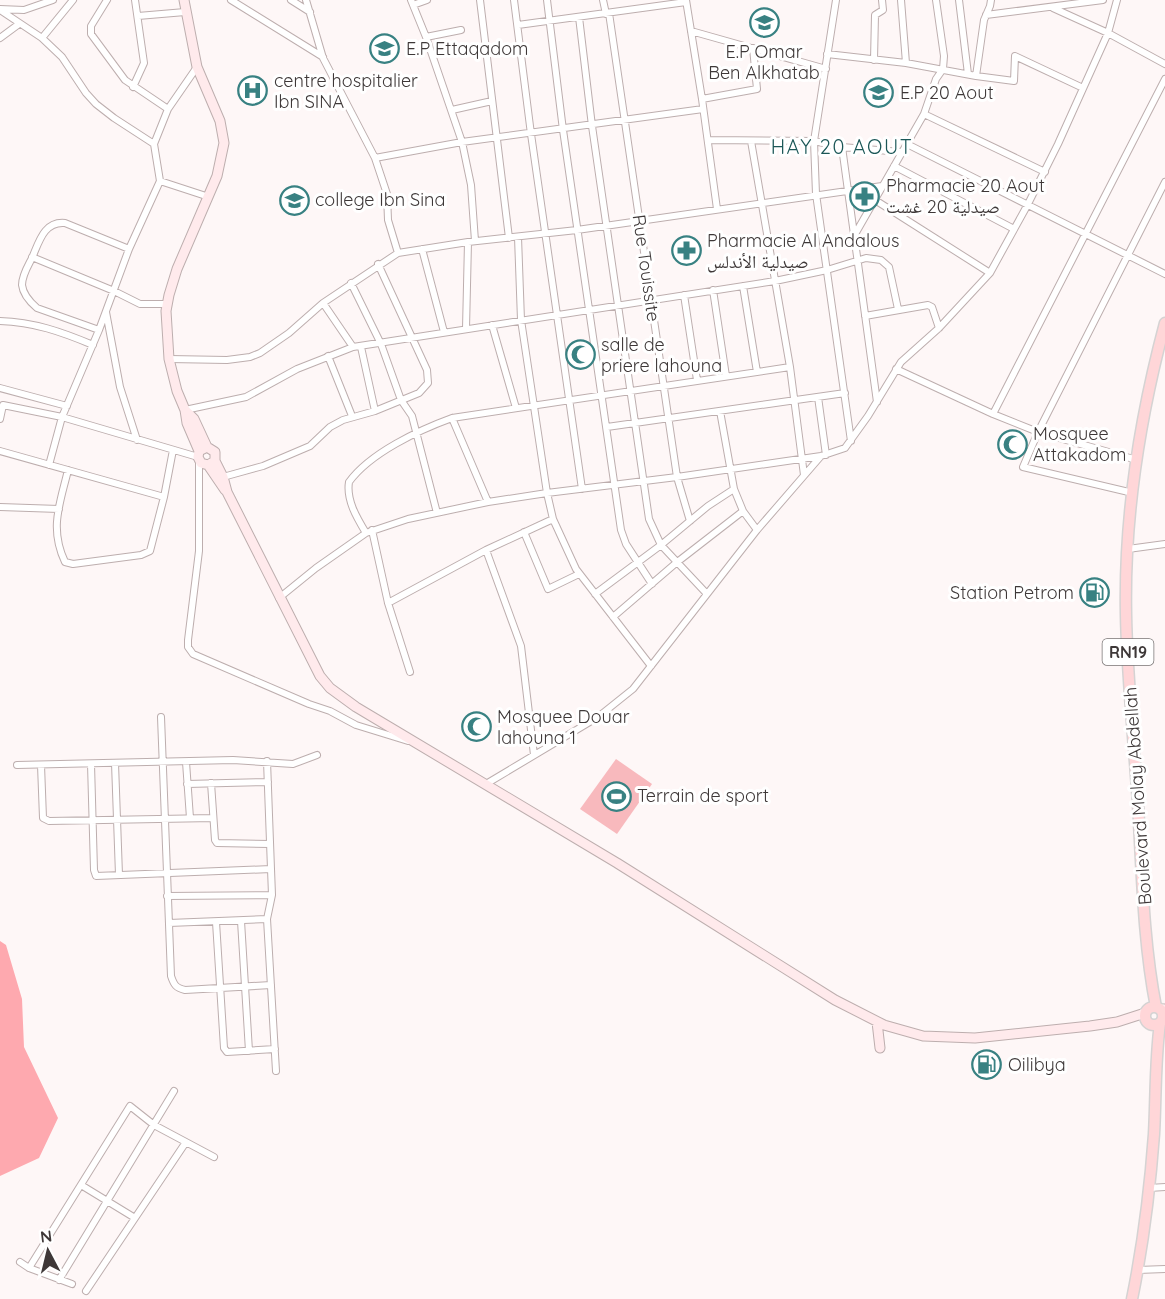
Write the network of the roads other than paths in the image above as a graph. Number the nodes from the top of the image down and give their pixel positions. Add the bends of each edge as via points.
1 (52, 0) edge
2 (73, 0) edge
3 (106, 0) edge
4 (135, 0) edge
5 (184, 0) edge
6 (231, 0) edge
7 (291, 0) edge
8 (308, 0) edge
9 (427, 0) edge
10 (480, 0) edge
11 (514, 0) edge
12 (547, 0) edge
13 (603, 0) edge
14 (836, 0) edge
15 (882, 0) edge
16 (901, 0) edge
17 (936, 0) edge
18 (959, 0) edge
19 (991, 0) edge
20 (1103, 0) edge
21 (1117, 0) edge
22 (686, 1) edge
23 (412, 2) edge
24 (1053, 8) junction
25 (0, 9) edge
26 (185, 12) junction
27 (310, 12) junction
28 (608, 13) junction
29 (986, 15) junction
30 (138, 16) junction
31 (579, 17) junction
32 (549, 21) junction
33 (19, 24) junction
34 (518, 25) junction
35 (461, 30) dead end
36 (691, 31) junction
37 (1108, 33) junction
38 (426, 37) junction
39 (0, 38) edge
40 (42, 38) junction
41 (753, 48) junction
42 (827, 54) junction
43 (323, 58) junction
44 (874, 60) junction
45 (906, 63) junction
46 (1165, 63) edge
47 (197, 67) junction
48 (826, 69) junction
49 (943, 69) junction
50 (972, 75) junction
51 (1165, 79) edge
52 (133, 87) junction
53 (1083, 88) junction
54 (702, 99) junction
55 (492, 101) junction
56 (168, 109) junction
57 (704, 109) junction
58 (452, 110) junction
59 (924, 114) junction
60 (626, 120) junction
61 (592, 126) junction
62 (563, 130) junction
63 (531, 134) junction
64 (496, 138) junction
65 (708, 140) junction
66 (751, 141) junction
67 (814, 141) junction
68 (462, 142) junction
69 (154, 144) junction
70 (907, 144) junction
71 (842, 147) junction
72 (901, 152) junction
73 (375, 158) junction
74 (894, 166) junction
75 (1045, 172) junction
76 (160, 181) junction
77 (1165, 182) edge
78 (882, 186) junction
79 (847, 189) junction
80 (816, 194) junction
81 (209, 197) junction
82 (875, 200) junction
83 (761, 203) junction
84 (1028, 204) junction
85 (717, 209) junction
86 (639, 220) junction
87 (607, 225) junction
88 (1014, 229) junction
89 (577, 230) junction
90 (547, 233) junction
91 (1085, 234) junction
92 (854, 236) junction
93 (518, 237) junction
94 (509, 238) junction
95 (471, 242) junction
96 (129, 249) junction
97 (422, 249) junction
98 (398, 253) junction
99 (1128, 255) junction
100 (32, 257) junction
101 (857, 260) junction
102 (378, 264) junction
103 (827, 270) junction
104 (990, 273) junction
105 (1165, 274) edge
106 (775, 281) junction
107 (351, 283) junction
108 (743, 286) junction
109 (713, 290) junction
110 (114, 291) junction
111 (684, 295) junction
112 (651, 302) junction
113 (323, 303) junction
114 (167, 304) junction
115 (618, 306) junction
116 (898, 309) junction
117 (106, 311) junction
118 (590, 311) junction
119 (558, 315) junction
120 (865, 316) junction
121 (521, 320) junction
122 (0, 321) edge
123 (1165, 323) edge
124 (492, 325) junction
125 (939, 328) junction
126 (466, 329) junction
127 (99, 330) junction
128 (444, 332) junction
129 (414, 338) junction
130 (381, 344) junction
131 (93, 345) junction
132 (361, 346) junction
133 (353, 347) junction
134 (328, 356) junction
135 (169, 359) junction
136 (790, 367) junction
137 (896, 369) junction
138 (758, 372) junction
139 (726, 376) junction
140 (697, 380) junction
141 (663, 386) junction
142 (0, 388) edge
143 (631, 391) junction
144 (845, 393) junction
145 (602, 395) junction
146 (818, 397) junction
147 (570, 399) junction
148 (401, 400) junction
149 (794, 400) junction
150 (877, 402) junction
151 (534, 405) junction
152 (67, 406) junction
153 (516, 408) junction
154 (185, 410) junction
155 (375, 411) junction
156 (720, 411) junction
157 (993, 414) junction
158 (352, 416) junction
159 (62, 417) junction
160 (452, 418) junction
161 (668, 418) junction
162 (0, 419) edge
163 (636, 423) junction
164 (607, 427) junction
165 (1038, 432) junction
166 (417, 434) junction
167 (137, 440) junction
168 (851, 441) junction
169 (173, 450) junction
170 (0, 451) edge
171 (824, 456) junction
172 (204, 457) junction
173 (802, 459) junction
174 (1137, 460) junction
175 (49, 465) junction
176 (68, 470) junction
177 (730, 470) junction
178 (804, 475) junction
179 (223, 477) junction
180 (677, 477) junction
181 (643, 481) junction
182 (615, 485) junction
183 (582, 489) junction
184 (734, 489) junction
185 (227, 492) junction
186 (547, 493) junction
187 (1133, 493) junction
188 (164, 497) junction
189 (488, 502) junction
190 (0, 507) edge
191 (59, 509) junction
192 (743, 511) junction
193 (437, 513) junction
194 (553, 519) junction
195 (690, 521) junction
196 (757, 530) junction
197 (369, 532) junction
198 (525, 532) junction
199 (1165, 544) edge
200 (661, 545) junction
201 (1128, 549) junction
202 (486, 550) junction
203 (637, 562) junction
204 (676, 563) junction
205 (579, 574) junction
206 (652, 584) junction
207 (595, 594) junction
208 (707, 594) junction
209 (279, 598) junction
210 (388, 603) junction
211 (613, 617) junction
212 (651, 666) junction
213 (410, 672) dead end
214 (161, 717) dead end
215 (420, 745) junction
216 (317, 755) dead end
217 (534, 755) junction
218 (267, 761) junction
219 (163, 762) junction
220 (186, 762) junction
221 (115, 763) junction
222 (91, 764) junction
223 (17, 765) dead end
224 (41, 765) junction
225 (268, 782) junction
226 (211, 783) junction
227 (187, 784) junction
228 (486, 784) junction
229 (165, 818) junction
230 (190, 818) junction
231 (213, 818) junction
232 (92, 820) junction
233 (116, 820) junction
234 (270, 844) junction
235 (271, 869) junction
236 (167, 873) junction
237 (119, 875) junction
238 (272, 895) junction
239 (167, 896) junction
240 (267, 919) junction
241 (241, 921) junction
242 (216, 922) junction
243 (169, 923) junction
244 (271, 985) junction
245 (245, 987) junction
246 (219, 988) junction
247 (1156, 1015) edge
248 (877, 1022) junction
249 (880, 1048) dead end
250 (275, 1049) junction
251 (249, 1051) junction
252 (276, 1071) dead end
253 (174, 1092) dead end
254 (1160, 1101) edge
255 (154, 1125) junction
256 (186, 1142) junction
257 (214, 1157) dead end
258 (81, 1185) junction
259 (1165, 1187) edge
260 (1149, 1188) junction
261 (108, 1200) junction
262 (135, 1218) junction
263 (21, 1262) dead end
264 (29, 1268) junction
265 (1165, 1269) edge
266 (1138, 1270) junction
267 (59, 1280) junction
268 (72, 1284) dead end
269 (86, 1291) dead end
270 (1132, 1299) edge

1 - 25 street via 24,10
2 - 40 street
3 - 52 street via 91,26 91,34
4 - 30 street
5 - 26 main road
6 - 43 street
7 - 27 street
8 - 27 street
9 - 23 street
10 - 55 street
11 - 34 street
12 - 32 street
13 - 28 street, Rue Touissite
14 - 42 street
15 - 44 street via 883,10 875,15
16 - 45 street
17 - 49 street
18 - 50 street
19 - 29 street
20 - 24 street
21 - 37 street
22 - 28 street
22 - 36 street
23 - 38 street
24 - 29 street
24 - 37 street
25 - 33 street
26 - 30 street
26 - 47 main road
27 - 43 street
28 - 31 street
28 - 60 street, Rue Touissite
29 - 50 street
30 - 52 street via 144,63
31 - 32 street
31 - 61 street
32 - 34 street
32 - 62 street
33 - 39 street
33 - 40 street
34 - 63 street
35 - 38 street
36 - 41 street
36 - 54 street
37 - 46 street
37 - 53 street
38 - 58 street
40 - 69 street via 62,57 96,104
41 - 48 street
41 - 54 street via 757,89
42 - 44 street
42 - 48 street
43 - 73 street
44 - 45 street
45 - 49 street
47 - 56 street
47 - 81 main road via 223,131 223,152
48 - 67 street
49 - 50 street
49 - 59 street
50 - 53 street via 1014,81 1015,56
51 - 91 street
52 - 56 street
53 - 75 street
54 - 57 street
55 - 58 street
55 - 64 street
56 - 69 street
57 - 60 street
57 - 65 street
58 - 68 street
59 - 70 street
59 - 75 street
60 - 61 street
60 - 86 street, Rue Touissite
61 - 62 street
61 - 87 street
62 - 63 street
62 - 89 street
63 - 64 street
63 - 90 street
64 - 68 street
64 - 94 street
65 - 66 street
65 - 85 street
66 - 67 street
66 - 83 street
67 - 71 street
67 - 80 street
68 - 73 street
68 - 95 street via 471,185
69 - 76 street
70 - 72 street
70 - 84 street
71 - 72 street
71 - 79 street
72 - 74 street
73 - 98 street via 387,194 388,220
74 - 78 street
74 - 88 street
75 - 84 street
76 - 81 street
76 - 96 street
77 - 99 street
78 - 79 street
78 - 82 street
79 - 80 street
79 - 92 street
80 - 83 street
80 - 103 street
81 - 114 main road via 177,269
82 - 92 street
82 - 104 street
83 - 85 street
83 - 106 street
84 - 88 street
84 - 91 street
85 - 86 street
86 - 87 street
86 - 112 street, Rue Touissite
87 - 89 street
87 - 115 street
88 - 104 street
89 - 90 street
89 - 118 street
90 - 93 street
90 - 119 street
91 - 99 street
91 - 157 street
92 - 101 street
93 - 94 street
93 - 121 street
94 - 95 street
95 - 97 street
95 - 126 street
96 - 100 street via 59,223 40,237
96 - 110 street
97 - 98 street
97 - 128 street
98 - 102 street
99 - 105 street
99 - 165 street
100 - 110 street
100 - 127 street via 22,286 28,299 37,308
101 - 103 street
101 - 116 street via 881,260 890,267
101 - 120 street
102 - 107 street
102 - 129 street
103 - 106 street
103 - 144 street
104 - 125 street
106 - 108 street
106 - 136 street
107 - 113 street
107 - 130 street
108 - 109 street
108 - 138 street
109 - 111 street
109 - 139 street
110 - 114 street via 140,304
110 - 117 street
111 - 112 street
111 - 140 street
112 - 115 street
112 - 141 street, Rue Touissite
113 - 133 street
113 - 135 street via 289,333 250,357 213,361
114 - 135 main road
115 - 118 street
115 - 143 street
116 - 120 street
116 - 125 street via 928,305
117 - 127 street
117 - 167 street via 120,387
118 - 119 street
118 - 145 street
119 - 121 street
119 - 147 street
120 - 150 street
121 - 124 street
121 - 151 street
122 - 131 street via 35,324
123 - 174 main road, Boulevard Molay Abdellah / RN19
124 - 126 street
124 - 153 street
125 - 137 street
126 - 128 street
127 - 131 street
128 - 129 street
129 - 130 street
129 - 148 street via 428,370 428,383 419,393
130 - 132 street
130 - 148 street
131 - 152 street
132 - 133 street
132 - 155 street
133 - 134 street
134 - 154 street via 246,397
134 - 158 street
135 - 154 main road
136 - 138 street
136 - 149 street
137 - 150 street
137 - 157 street
138 - 139 street
139 - 140 street
140 - 141 street
141 - 143 street
141 - 161 street, Rue Touissite
142 - 152 street
143 - 145 street
143 - 163 street
144 - 146 street
144 - 168 street
145 - 147 street
145 - 164 street
146 - 149 street
146 - 171 street
147 - 151 street
147 - 183 street
148 - 155 street
148 - 166 street via 412,416
149 - 156 street
149 - 173 street
150 - 168 street
151 - 153 street
151 - 186 street
152 - 159 street
153 - 160 street
154 - 172 main road via 194,419
155 - 158 street
156 - 161 street
156 - 177 street
157 - 165 street
158 - 179 street via 330,427 310,446 263,466
159 - 162 street via 3,405
159 - 167 street
159 - 175 street
160 - 166 street
160 - 189 street
161 - 163 street
161 - 180 street, Rue Touissite
163 - 164 street
163 - 181 street
164 - 182 street
165 - 174 street
165 - 187 street via 1023,467
166 - 193 street
166 - 197 street via 371,460 349,482 352,506
167 - 169 street
168 - 171 street via 845,448
169 - 172 street
169 - 188 street
170 - 175 street
171 - 173 street
171 - 178 street
172 - 179 main road
172 - 185 main road
172 - 215 street via 199,551 188,640 193,654 356,725
173 - 177 street
173 - 178 street
174 - 187 main road, Boulevard Molay Abdellah / RN19
175 - 176 street
176 - 188 street
176 - 191 street
177 - 180 street
177 - 184 street
178 - 196 street
179 - 185 main road
180 - 181 street
180 - 195 street, Rue Touissite
181 - 182 street
181 - 200 street via 651,526
182 - 183 street
182 - 203 street via 623,538
183 - 186 street
184 - 192 street
184 - 195 street
185 - 209 main road
186 - 189 street
186 - 194 street
187 - 201 main road, Boulevard Molay Abdellah / RN19
188 - 191 street via 150,551 73,564 65,562 57,538
189 - 193 street
190 - 191 street
192 - 196 street
192 - 204 street
193 - 197 street
194 - 198 street
194 - 205 street
195 - 200 street
196 - 208 street
197 - 209 street
197 - 210 street
198 - 202 street
198 - 205 street via 548,590
199 - 201 street
200 - 203 street
200 - 204 street
201 - 247 main road, Boulevard Molay Abdellah / RN19 via 1126,624
202 - 210 street
202 - 217 street via 521,646
203 - 206 street
203 - 207 street
204 - 206 street
204 - 208 street
205 - 207 street
206 - 211 street
207 - 211 street
208 - 212 street
209 - 215 main road via 330,688
210 - 213 street
211 - 212 street
212 - 217 street via 614,706
214 - 219 street
215 - 228 main road
216 - 218 street via 293,764
217 - 228 street
218 - 220 street
218 - 225 street
219 - 220 street
219 - 221 street
219 - 229 street
220 - 227 street
221 - 222 street
221 - 233 street
222 - 224 street
222 - 232 street
223 - 224 street
224 - 232 street via 43,818
225 - 226 street
225 - 234 street
226 - 227 street
226 - 231 street
227 - 230 street
228 - 248 main road via 835,1000
229 - 230 street
229 - 233 street
229 - 236 street
230 - 231 street
231 - 234 street via 217,843
232 - 233 street
232 - 237 street via 95,874
233 - 237 street
234 - 235 street
235 - 236 street
235 - 238 street
236 - 237 street
236 - 239 street
238 - 239 street
238 - 240 street
239 - 243 street
240 - 241 street
240 - 244 street
241 - 242 street
241 - 245 street
242 - 243 street
242 - 246 street
243 - 246 street via 173,984 185,990
244 - 245 street
244 - 250 street
245 - 246 street
245 - 251 street
246 - 251 street via 224,1048 227,1052
247 - 248 main road via 975,1038 922,1036
247 - 254 main road, RN19
248 - 249 main road
250 - 251 street
250 - 252 street
253 - 255 street
254 - 260 main road, RN19
255 - 256 street
255 - 258 street via 130,1106
255 - 261 street
256 - 257 street
256 - 262 street
258 - 261 street
258 - 264 street
259 - 260 street
260 - 266 main road, RN19
261 - 262 street
261 - 267 street
262 - 269 street
263 - 264 street
264 - 267 street
265 - 266 street
266 - 270 main road, RN19
267 - 268 street

